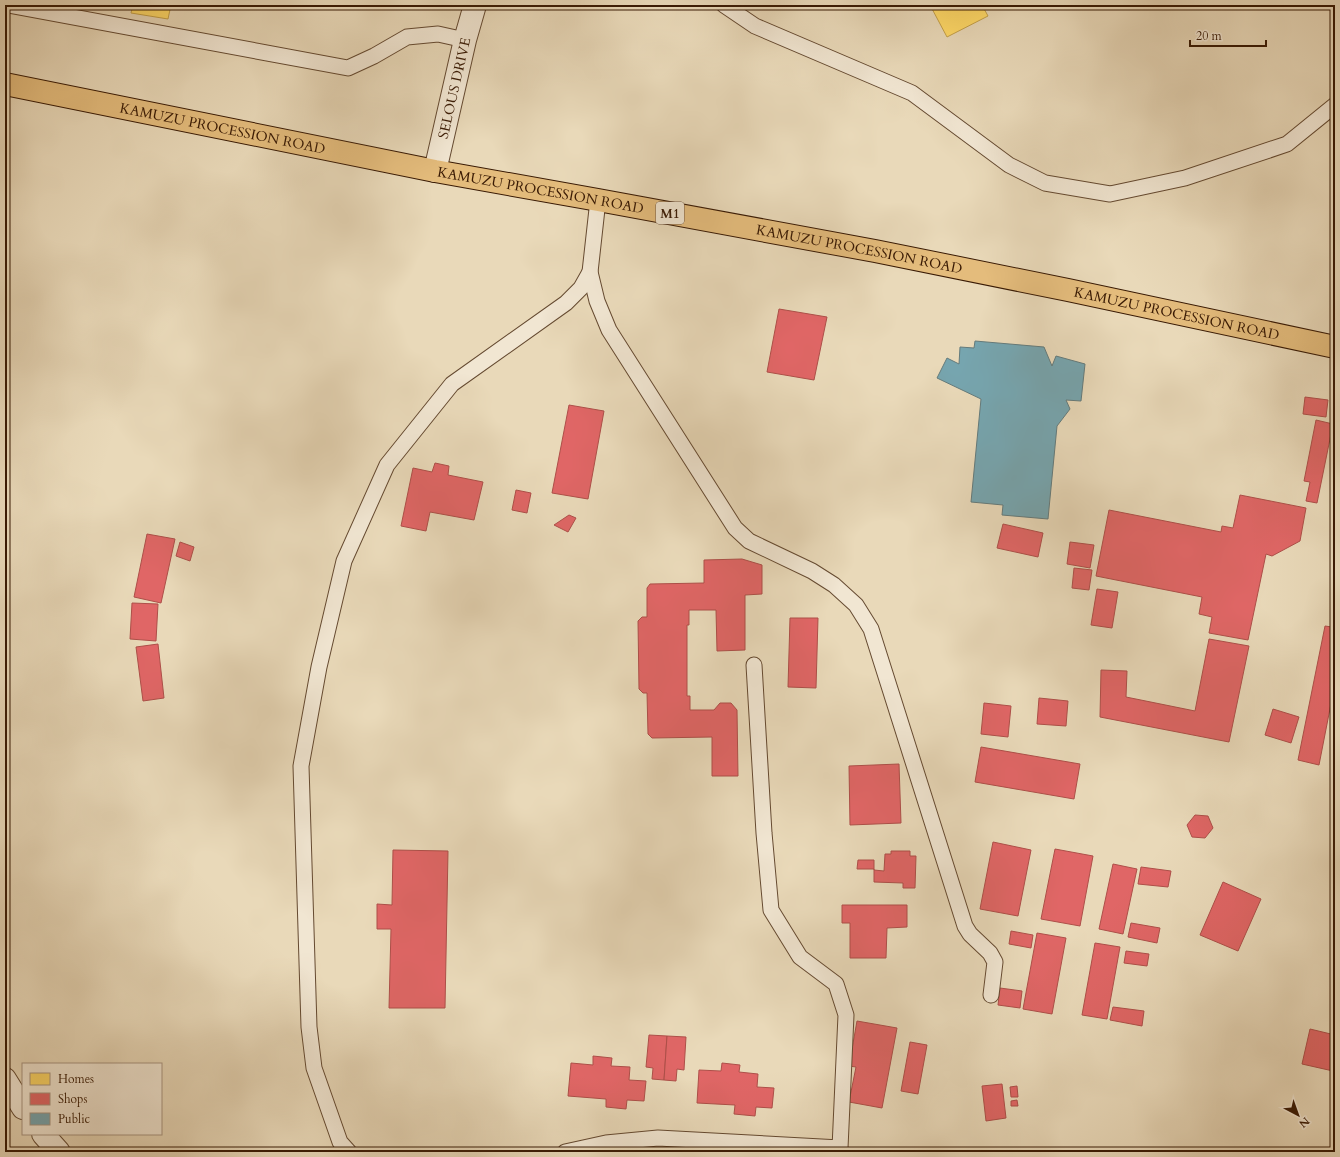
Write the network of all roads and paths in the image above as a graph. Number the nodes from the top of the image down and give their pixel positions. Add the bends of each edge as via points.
1 (8, 5) edge
2 (475, 5) edge
3 (724, 5) edge
4 (465, 40) junction
5 (5, 84) edge
6 (1335, 105) edge
7 (435, 171) junction
8 (598, 200) junction
9 (590, 272) junction
10 (1335, 347) edge
11 (754, 665) dead end
12 (991, 995) dead end
13 (5, 1080) edge
14 (22, 1106) edge
15 (44, 1135) edge
16 (58, 1152) edge
17 (349, 1152) edge
18 (565, 1152) edge

1 - 4 lane via 348,68 407,37 438,34
2 - 4 street, SELOUS DRIVE
3 - 6 lane via 755,26 912,93 1009,165 1045,183 1110,194 1185,178 1287,144
4 - 7 street, SELOUS DRIVE
5 - 7 highway, KAMUZU PROCESSION ROAD / M1
7 - 8 highway, KAMUZU PROCESSION ROAD / M1
8 - 9 lane
8 - 10 highway, KAMUZU PROCESSION ROAD / M1 via 1068,290
9 - 12 lane via 608,330 735,528 749,541 812,571 834,585 856,605 871,629 965,926 995,962
9 - 17 lane via 581,288 566,303 452,384 387,466 344,562 319,667 301,766 309,1027 314,1068 340,1142
11 - 18 lane via 771,910 800,957 836,984 846,1015 840,1148 658,1138 606,1143
13 - 14 street
15 - 16 street

